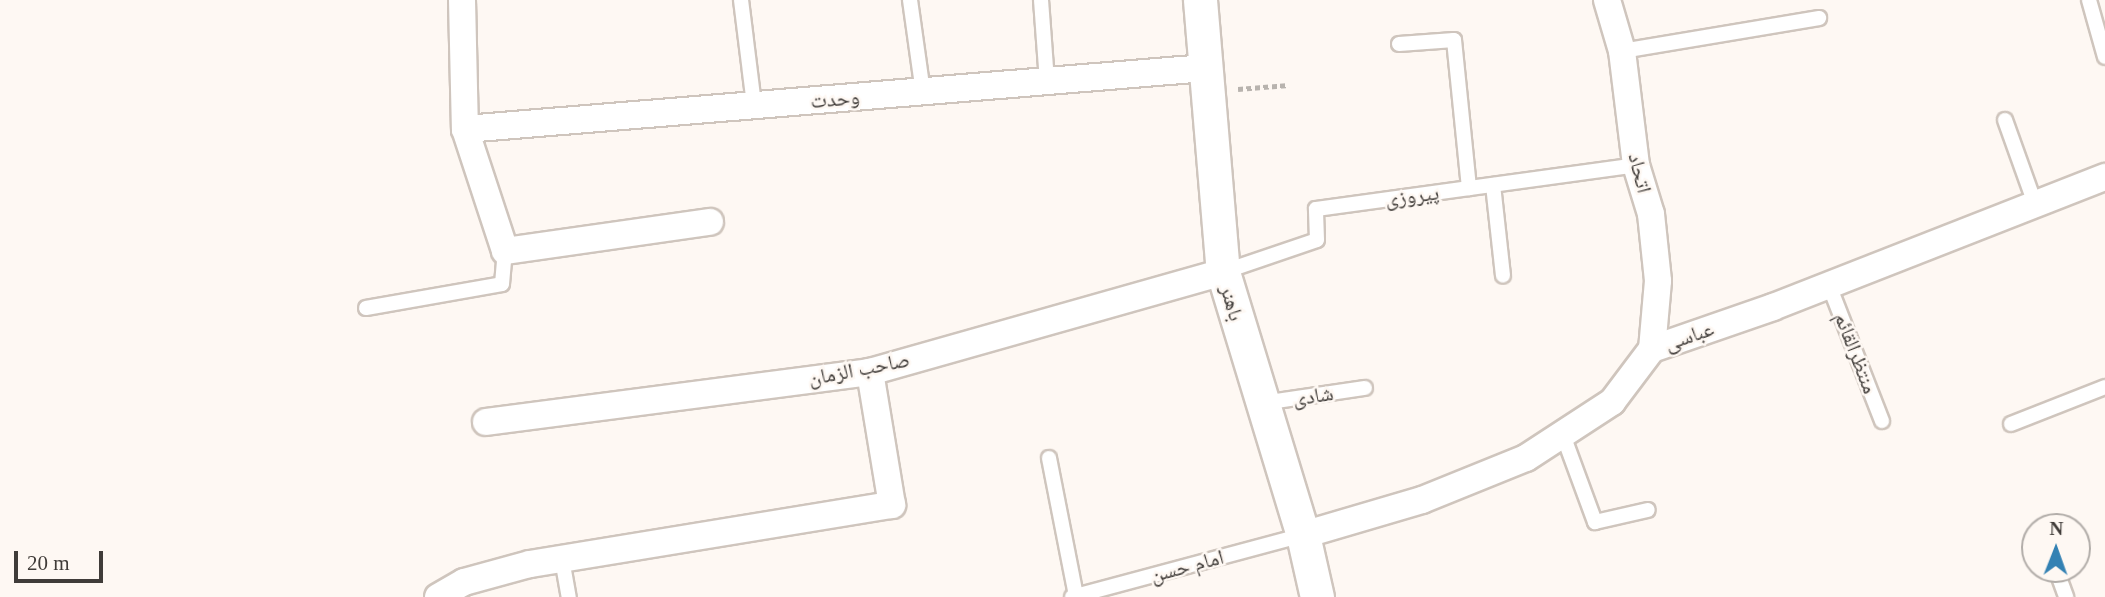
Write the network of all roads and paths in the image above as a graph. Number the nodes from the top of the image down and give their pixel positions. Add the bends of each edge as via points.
1 (463, 0) edge
2 (741, 0) edge
3 (910, 0) edge
4 (1041, 0) edge
5 (1200, 0) edge
6 (1607, 0) edge
7 (2089, 0) edge
8 (1819, 18) dead end
9 (1399, 44) dead end
10 (1622, 51) junction
11 (2105, 57) edge
12 (1207, 80) junction
13 (1047, 81) junction
14 (1289, 85) dead end
15 (923, 92) junction
16 (754, 105) junction
17 (2005, 120) dead end
18 (465, 129) junction
19 (1636, 166) junction
20 (2105, 177) edge
21 (1493, 185) junction
22 (1469, 188) junction
23 (2035, 204) junction
24 (710, 222) dead end
25 (505, 251) junction
26 (1223, 272) junction
27 (1503, 275) dead end
28 (1829, 285) junction
29 (366, 308) dead end
30 (1652, 349) junction
31 (870, 372) junction
32 (2105, 387) edge
33 (1364, 388) dead end
34 (1262, 404) junction
35 (1882, 421) dead end
36 (486, 422) dead end
37 (2011, 424) dead end
38 (1563, 435) junction
39 (1049, 458) dead end
40 (1647, 510) dead end
41 (1303, 535) junction
42 (562, 559) junction
43 (466, 590) edge
44 (1074, 596) edge
45 (438, 597) edge
46 (569, 597) edge
47 (1317, 597) edge

1 - 18 street
2 - 16 lane
3 - 15 lane
4 - 13 lane
5 - 12 street, باهنر
6 - 10 street, اتحاد
7 - 11 lane
8 - 10 lane
9 - 22 lane via 1454,40
10 - 19 street, اتحاد
12 - 13 street, وحدت
12 - 14 path
12 - 26 street, باهنر
13 - 15 street, وحدت
15 - 16 street, وحدت
16 - 18 street, وحدت
17 - 23 lane
18 - 25 street
19 - 21 lane, پیروزی
19 - 30 street, اتحاد via 1651,214 1658,281
20 - 23 street, عباسی
21 - 22 lane, پیروزی
21 - 27 lane
22 - 26 lane, پیروزی via 1316,209 1317,240
23 - 28 street, عباسی
24 - 25 street
25 - 29 lane via 502,284
26 - 31 street, صاحب الزمان
26 - 34 street, باهنر
28 - 30 street, عباسی
28 - 35 lane, منتظرالقائم
30 - 38 street, عباسی via 1612,402
31 - 36 street, صاحب الزمان
31 - 42 street via 892,505
32 - 37 lane
33 - 34 lane, شادی
34 - 41 street, باهنر
38 - 40 lane via 1595,522
38 - 41 street, عباسی via 1526,458 1422,500
39 - 44 lane
41 - 44 lane, امام حسن
41 - 47 street, باهنر
42 - 43 street
42 - 46 lane
43 - 45 street

